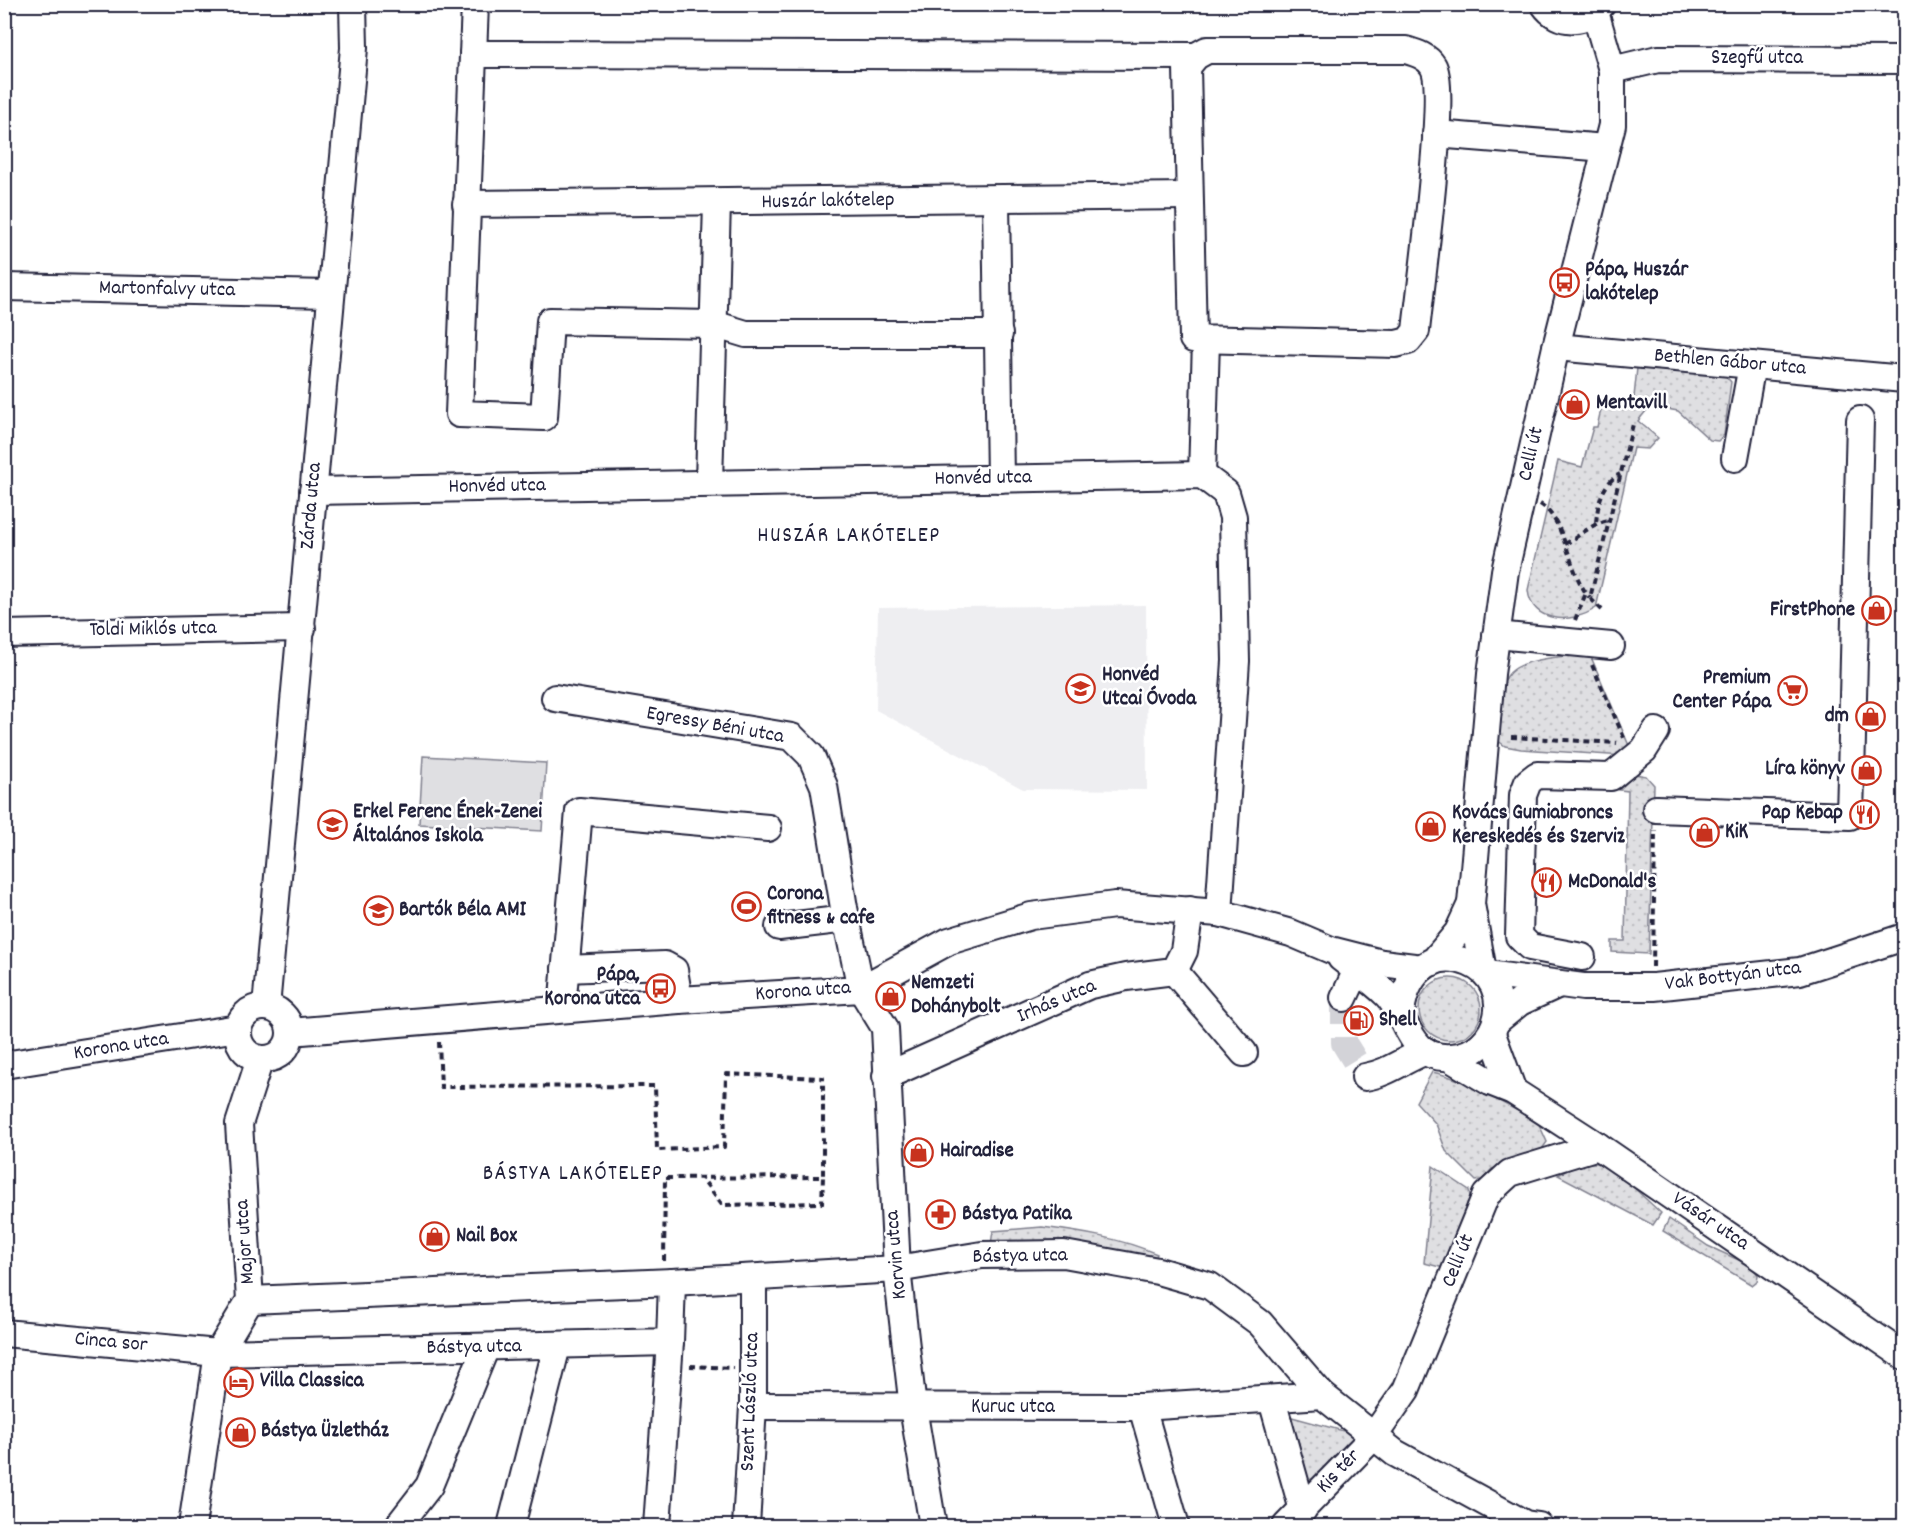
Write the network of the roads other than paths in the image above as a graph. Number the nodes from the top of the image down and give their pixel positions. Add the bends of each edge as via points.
1 (353, 4) edge
2 (475, 4) edge
3 (1544, 4) edge
4 (1598, 8) edge
5 (473, 54) junction
6 (1196, 56) junction
7 (1905, 60) edge
8 (1612, 70) junction
9 (1436, 134) junction
10 (1606, 148) junction
11 (1189, 196) junction
12 (996, 200) junction
13 (717, 202) junction
14 (466, 204) junction
15 (4, 287) edge
16 (330, 294) junction
17 (713, 324) junction
18 (999, 334) junction
19 (1206, 341) junction
20 (1556, 347) junction
21 (1752, 365) junction
22 (1905, 379) edge
23 (1860, 420) dead end
24 (1736, 458) dead end
25 (1202, 475) junction
26 (1000, 479) junction
27 (709, 482) junction
28 (313, 491) junction
29 (302, 628) junction
30 (4, 634) edge
31 (1496, 635) junction
32 (1611, 646) dead end
33 (555, 698) dead end
34 (1656, 731) dead end
35 (1656, 809) road end
36 (768, 828) dead end
37 (1471, 904) junction
38 (1190, 910) junction
39 (1219, 913) junction
40 (847, 920) junction
41 (779, 927) dead end
42 (1905, 937) edge
43 (1331, 950) junction
44 (1582, 957) dead end
45 (1427, 965) junction
46 (565, 969) junction
47 (1357, 970) junction
48 (1174, 971) junction
49 (1485, 973) junction
50 (1557, 985) junction
51 (861, 989) junction
52 (1344, 999) tunnel mouth
53 (679, 1000) junction
54 (266, 1007) junction
55 (562, 1009) junction
56 (1401, 1017) junction
57 (1495, 1027) junction
58 (238, 1028) junction
59 (290, 1032) junction
60 (1244, 1053) dead end
61 (1438, 1054) junction
62 (260, 1059) junction
63 (4, 1065) edge
64 (886, 1076) junction
65 (1365, 1077) dead end
66 (1513, 1091) junction
67 (1598, 1146) junction
68 (897, 1269) junction
69 (753, 1278) junction
70 (668, 1283) junction
71 (250, 1300) junction
72 (4, 1333) edge
73 (557, 1346) junction
74 (486, 1347) junction
75 (218, 1353) junction
76 (669, 1353) junction
77 (1905, 1356) edge
78 (1322, 1395) junction
79 (1272, 1400) junction
80 (753, 1406) junction
81 (1142, 1407) junction
82 (913, 1408) junction
83 (1374, 1436) junction
84 (1294, 1518) edge
85 (1529, 1526) edge
86 (192, 1527) edge
87 (398, 1527) edge
88 (511, 1527) edge
89 (657, 1527) edge
90 (746, 1527) edge
91 (933, 1527) edge
92 (1176, 1527) edge

1 - 16 street, Zárda utca via 354,48
2 - 5 street
3 - 4 street, Celli út via 1559,18 1571,20 1584,18
4 - 8 street, Celli út
5 - 6 street
5 - 14 street
6 - 9 street via 1207,50 1406,50 1422,55 1433,66 1437,82
6 - 11 street via 1187,67
7 - 8 street, Szegfű utca via 1658,59
8 - 10 street, Celli út via 1612,124
9 - 10 street
9 - 19 street via 1416,331 1408,341
10 - 20 street, Celli út
11 - 12 street, Huszár lakótelep
11 - 19 street via 1193,339
12 - 13 street, Huszár lakótelep
12 - 18 street
13 - 14 street, Huszár lakótelep
13 - 17 street
14 - 17 street via 459,414 544,417 550,321
15 - 16 street, Martonfalvy utca
16 - 28 street, Zárda utca
17 - 18 street via 746,334
17 - 27 street
18 - 26 street
19 - 25 street
20 - 21 street, Bethlen Gábor utca
20 - 31 street, Celli út via 1505,571
21 - 22 street, Bethlen Gábor utca
21 - 24 street
23 - 35 street via 1850,816
25 - 26 street, Honvéd utca
25 - 39 street via 1226,493 1233,517 1236,661
26 - 27 street, Honvéd utca
27 - 28 street, Honvéd utca
28 - 29 street, Zárda utca
29 - 30 street, Toldi Miklós utca
29 - 54 street, Zárda utca
31 - 32 street
31 - 37 street, Celli út
33 - 40 street, Egressy Béni utca via 792,737 811,756 824,786
34 - 44 street via 1644,750 1611,777 1537,775 1528,782 1523,795 1519,936 1530,947
36 - 46 street via 579,811
37 - 45 street, Celli út via 1458,932
37 - 49 street, Celli út
38 - 39 street, Korona utca
38 - 48 street via 1184,951
38 - 51 street, Korona utca via 1114,905 1031,916 950,941
39 - 43 street, Korona utca via 1291,933
40 - 41 street
40 - 51 street, Egressy Béni utca
42 - 50 street, Vak Bottyán utca via 1800,971 1654,987
43 - 45 street, Korona utca via 1382,963
43 - 47 street, Korona utca
45 - 49 street via 1458,960
45 - 56 street via 1409,981 1401,998
46 - 53 street via 665,965 674,970
46 - 55 street
47 - 52 street
47 - 56 street, Korona utca via 1389,997
48 - 60 street
48 - 64 street, Irhás utca via 1090,985
49 - 50 street, Vak Bottyán utca
49 - 57 street via 1498,998
50 - 57 street, Vak Bottyán utca via 1520,1002
51 - 53 street, Korona utca
51 - 64 street, Korvin utca via 885,1028
53 - 55 street, Korona utca
54 - 58 street via 248,1012
54 - 59 street via 281,1013
55 - 59 street, Korona utca
56 - 61 street via 1414,1042
57 - 61 street via 1474,1051
57 - 66 street
58 - 62 street via 240,1046
58 - 63 street, Korona utca
59 - 62 street via 287,1045 279,1054
61 - 65 street via 1404,1060 1379,1075
61 - 66 street, Vásár utca
62 - 71 street, Major utca via 239,1124
64 - 68 street, Korvin utca
66 - 67 street, Vásár utca
67 - 77 street, Vásár utca
67 - 83 street, Celli út via 1510,1173 1486,1196 1406,1390
68 - 69 street, Bástya utca
68 - 78 street, Bástya utca via 982,1255 1064,1254 1158,1271 1210,1286 1260,1323
68 - 82 street, Korvin utca
69 - 70 street, Bástya utca
69 - 80 street, Szent László utca
70 - 71 street, Bástya utca
70 - 76 street
71 - 75 street, Major utca
72 - 75 street, Cinca sor
73 - 74 street, Bástya utca
73 - 76 street, Bástya utca
73 - 88 street
74 - 75 street, Bástya utca
74 - 87 street via 429,1486
75 - 86 street, Major utca
76 - 89 street
78 - 79 street
78 - 83 street, Kis tér
79 - 81 street, Kuruc utca
79 - 84 street, Kis tér
80 - 82 street, Kuruc utca
80 - 90 street, Szent László utca
81 - 82 street, Kuruc utca
81 - 92 street
82 - 91 street, Korvin utca
83 - 84 street, Kis tér
83 - 85 street via 1395,1453

